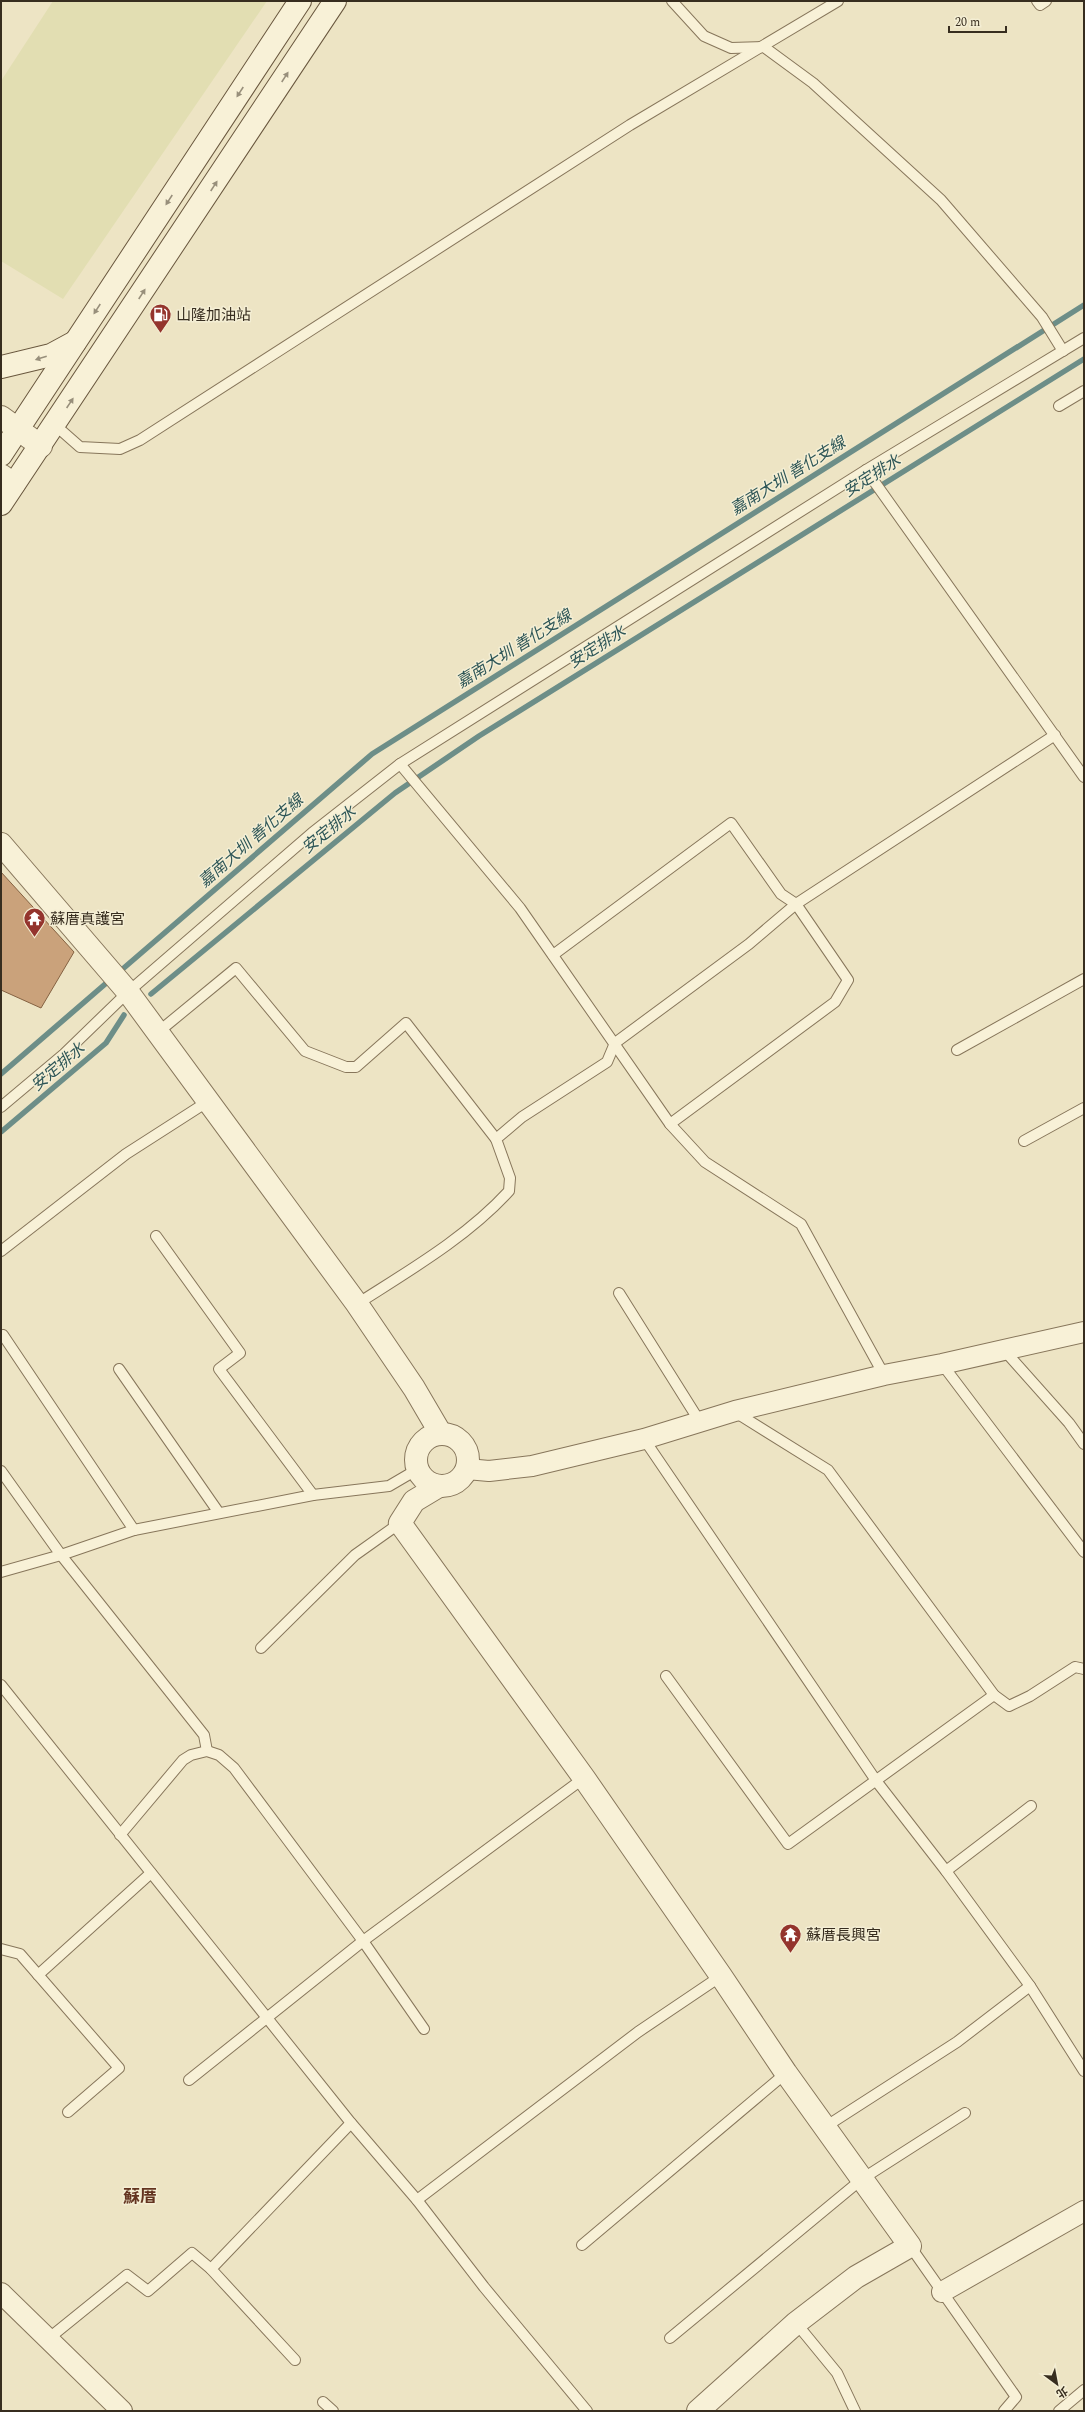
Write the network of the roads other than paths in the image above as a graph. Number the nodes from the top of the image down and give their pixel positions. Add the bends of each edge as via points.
1 (300, 1) edge
2 (335, 1) edge
3 (672, 1) edge
4 (838, 1) edge
5 (1037, 1) edge
6 (1046, 1) edge
7 (764, 47) junction
8 (1084, 338) edge
9 (76, 341) junction
10 (1063, 351) junction
11 (1, 367) edge
12 (1084, 391) edge
13 (1059, 406) dead end
14 (10, 423) edge
15 (55, 426) junction
16 (41, 446) junction
17 (1, 455) edge
18 (866, 470) junction
19 (8, 480) edge
20 (1, 504) edge
21 (1055, 735) junction
22 (400, 764) junction
23 (1084, 776) edge
24 (1, 844) edge
25 (796, 904) junction
26 (553, 954) junction
27 (1084, 979) edge
28 (126, 989) junction
29 (157, 1034) junction
30 (615, 1043) junction
31 (958, 1050) dead end
32 (207, 1102) junction
33 (1, 1107) edge
34 (1084, 1108) edge
35 (670, 1124) junction
36 (496, 1139) junction
37 (1024, 1141) dead end
38 (156, 1236) dead end
39 (1, 1251) edge
40 (619, 1293) dead end
41 (357, 1304) junction
42 (1084, 1332) edge
43 (3, 1335) dead end
44 (1004, 1350) junction
45 (942, 1364) junction
46 (119, 1369) dead end
47 (884, 1375) junction
48 (735, 1412) junction
49 (700, 1422) junction
50 (441, 1434) junction
51 (644, 1439) junction
52 (1084, 1444) edge
53 (418, 1469) junction
54 (467, 1469) junction
55 (1, 1471) edge
56 (439, 1486) junction
57 (313, 1495) junction
58 (219, 1513) junction
59 (400, 1523) junction
60 (134, 1530) junction
61 (1084, 1552) edge
62 (61, 1555) junction
63 (1, 1572) edge
64 (261, 1648) dead end
65 (1084, 1669) edge
66 (666, 1676) dead end
67 (1, 1685) edge
68 (994, 1695) junction
69 (207, 1751) junction
70 (584, 1778) junction
71 (877, 1782) junction
72 (1031, 1806) dead end
73 (120, 1835) junction
74 (946, 1871) junction
75 (151, 1873) junction
76 (363, 1940) junction
77 (1, 1949) edge
78 (38, 1975) junction
79 (721, 1976) junction
80 (1030, 1986) junction
81 (267, 2017) junction
82 (424, 2029) dead end
83 (1082, 2065) edge
84 (786, 2073) junction
85 (189, 2080) dead end
86 (68, 2112) dead end
87 (965, 2113) dead end
88 (351, 2123) junction
89 (826, 2127) junction
90 (862, 2178) junction
91 (417, 2200) junction
92 (1084, 2211) edge
93 (582, 2245) dead end
94 (910, 2246) junction
95 (211, 2269) junction
96 (942, 2292) junction
97 (1, 2293) edge
98 (796, 2323) junction
99 (670, 2338) dead end
100 (48, 2339) junction
101 (295, 2360) dead end
102 (1084, 2390) edge
103 (323, 2402) dead end
104 (122, 2411) edge
105 (333, 2411) edge
106 (587, 2411) edge
107 (698, 2411) edge
108 (854, 2411) edge
109 (1004, 2411) edge
110 (1059, 2411) edge

1 -> 9 street
15 -> 2 street
3 - 7 lane via 704,36 731,48
4 - 7 lane
5 - 6 lane via 1040,5
7 - 10 lane via 813,83 941,200 1042,317
7 - 15 lane via 630,125 140,440 120,449 80,447
8 - 10 lane
9 -> 11 street via 51,355
9 - 14 street
10 - 18 lane
12 - 13 lane
14 - 16 street
14 - 17 street
15 - 16 street
16 - 19 street
18 - 21 lane
18 - 22 lane
19 - 20 street
21 - 23 lane
21 - 25 lane
22 - 26 lane via 520,908
22 - 28 lane via 312,833
24 - 28 street
25 - 26 lane via 781,894 731,823
25 - 30 lane via 749,944
25 - 35 lane via 848,980 835,1002
26 - 30 lane
27 - 31 lane
28 - 29 street
28 - 33 lane via 64,1054
29 - 32 street
29 - 36 lane via 236,968 305,1051 346,1067 356,1068 406,1023
30 - 35 lane
30 - 36 lane via 607,1062 522,1117
32 - 39 lane via 126,1154
32 - 41 street
34 - 37 lane
35 - 47 lane via 705,1162 801,1224
36 - 41 lane via 510,1178 510,1191 491,1210 428,1259
38 - 57 lane via 240,1353 219,1369
40 - 49 lane
41 - 50 street via 400,1366
42 - 44 street
43 - 60 lane
44 - 45 street
44 - 52 lane via 1069,1423
45 - 47 street
45 - 61 lane
46 - 58 lane
47 - 48 street
48 - 49 street
48 - 68 lane via 828,1470
49 - 51 street
50 - 53 street via 426,1440 420,1446 416,1461
50 - 54 street via 450,1435 464,1444 468,1452
51 - 54 street via 532,1466 489,1471
51 - 71 lane
53 - 56 street via 426,1481
53 - 57 lane via 390,1486
54 - 56 street via 456,1482
55 - 62 lane
56 - 59 street via 414,1501
57 - 58 lane
58 - 60 lane
59 - 64 lane via 355,1555
59 - 70 street
60 - 62 lane
62 - 63 lane
62 - 69 lane via 204,1735
65 - 68 lane via 1075,1667 1030,1696 1009,1706
66 - 71 lane via 692,1709 757,1805 788,1844
67 - 73 lane
68 - 71 lane
69 - 73 lane via 200,1751 183,1760
69 - 76 lane via 219,1755 234,1768
70 - 76 lane
70 - 79 street
71 - 74 lane
72 - 74 lane
73 - 75 lane
74 - 80 lane
75 - 78 lane
75 - 81 lane
76 - 81 lane
76 - 82 lane
77 - 78 lane via 20,1954
78 - 86 lane via 118,2068
79 - 84 street
79 - 91 lane via 638,2032
80 - 83 lane
80 - 89 lane via 958,2042
81 - 85 lane
81 - 88 lane
84 - 89 street
84 - 93 lane
87 - 90 lane
88 - 91 lane
88 - 95 lane
89 - 90 street
90 - 94 street
90 - 99 lane
91 - 106 lane via 489,2293
92 - 96 street
94 - 96 lane
94 - 98 street via 856,2276
95 - 100 lane via 192,2253 148,2291 127,2275
95 - 101 lane
96 - 109 lane via 1016,2397
97 - 100 street
98 - 107 street
98 - 108 lane via 837,2373
100 - 104 street
102 - 110 lane
103 - 105 lane

